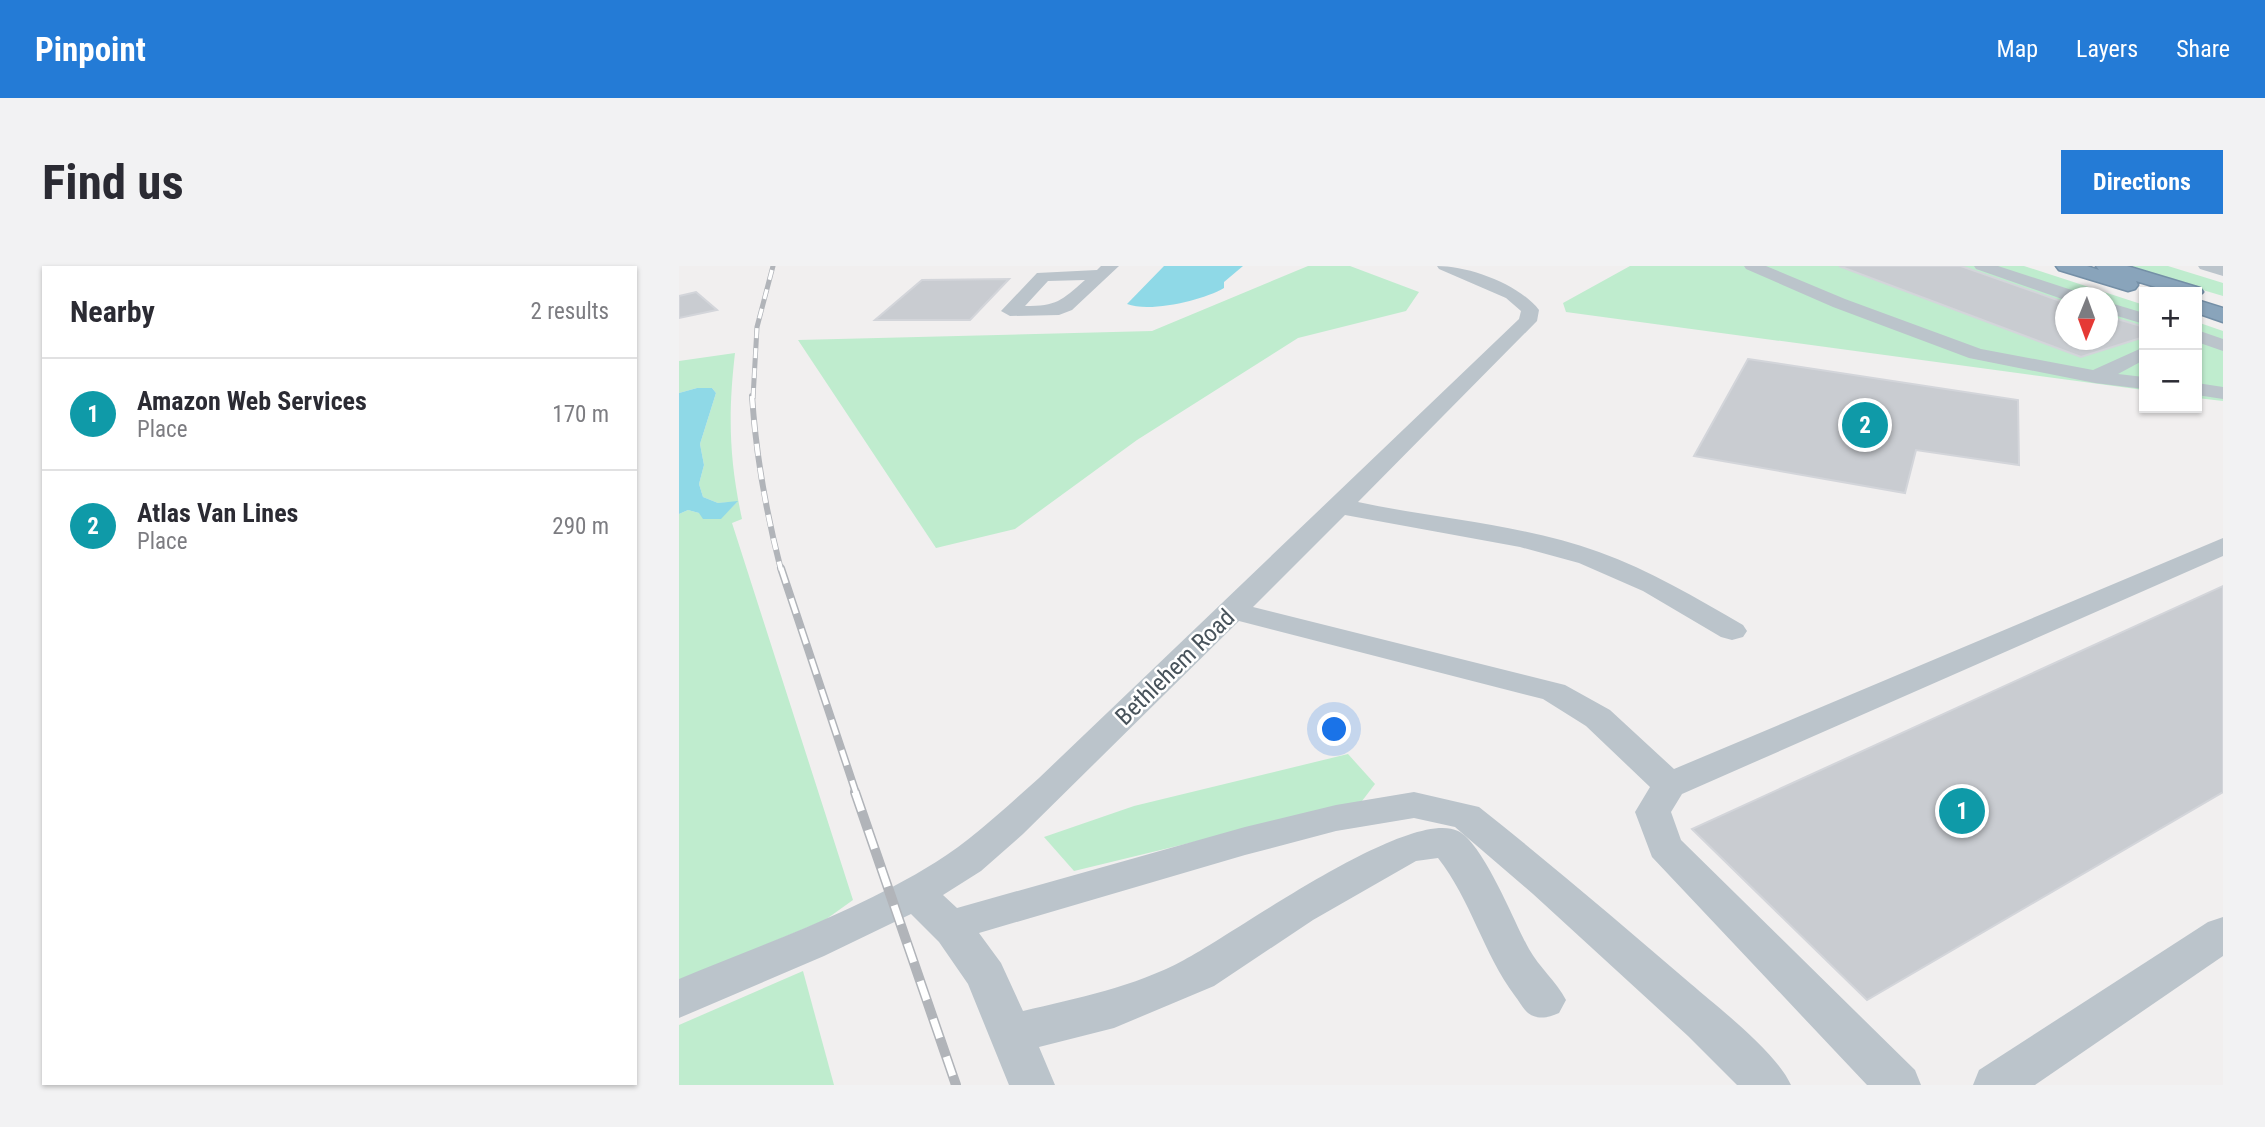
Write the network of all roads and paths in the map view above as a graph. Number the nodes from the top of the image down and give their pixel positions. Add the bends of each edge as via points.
1 (1752, 266) edge
2 (1982, 266) edge
3 (2066, 266) edge
4 (2106, 266) edge
5 (2206, 266) edge
6 (1457, 271) edge
7 (2223, 271) edge
8 (2175, 287) edge
9 (2139, 288) edge
10 (2055, 290) edge
11 (2202, 295) edge
12 (2223, 301) edge
13 (2202, 308) edge
14 (2118, 310) edge
15 (2223, 314) edge
16 (2139, 317) edge
17 (2202, 339) edge
18 (2223, 345) edge
19 (2139, 355) edge
20 (2095, 377) junction
21 (2139, 382) edge
22 (2202, 391) edge
23 (2223, 393) edge
24 (1340, 506) junction
25 (2223, 546) edge
26 (1232, 611) junction
27 (1732, 631) dead end
28 (1669, 785) junction
29 (915, 893) junction
30 (949, 926) junction
31 (2223, 934) edge
32 (679, 999) edge
33 (1544, 1000) dead end
34 (1011, 1034) junction
35 (1032, 1085) edge
36 (1768, 1085) edge
37 (1898, 1085) edge
38 (1996, 1085) edge

1 - 20 street via 1976,354
2 - 10 street
3 - 9 highway
4 - 8 highway
5 - 7 street
6 - 24 street, Bethlehem Road via 1512,294 1527,304 1531,316
11 - 12 highway
13 - 15 highway
14 - 16 street
17 - 18 street
19 - 20 street
20 - 21 street
22 - 23 street
24 - 26 street, Bethlehem Road
24 - 27 street via 1522,539 1589,557 1653,585
25 - 28 street
26 - 28 street via 1554,692 1598,718
26 - 29 street, Bethlehem Road via 983,849
28 - 37 street via 1653,811 1665,847
29 - 30 street
29 - 32 street, Bethlehem Road
30 - 34 street via 986,976
30 - 36 street via 1245,841 1336,818 1414,805 1466,816 1693,1013
31 - 38 street
33 - 34 street via 1514,962 1467,867 1447,842 1407,849 1299,909 1199,973 1114,1009
34 - 35 street

